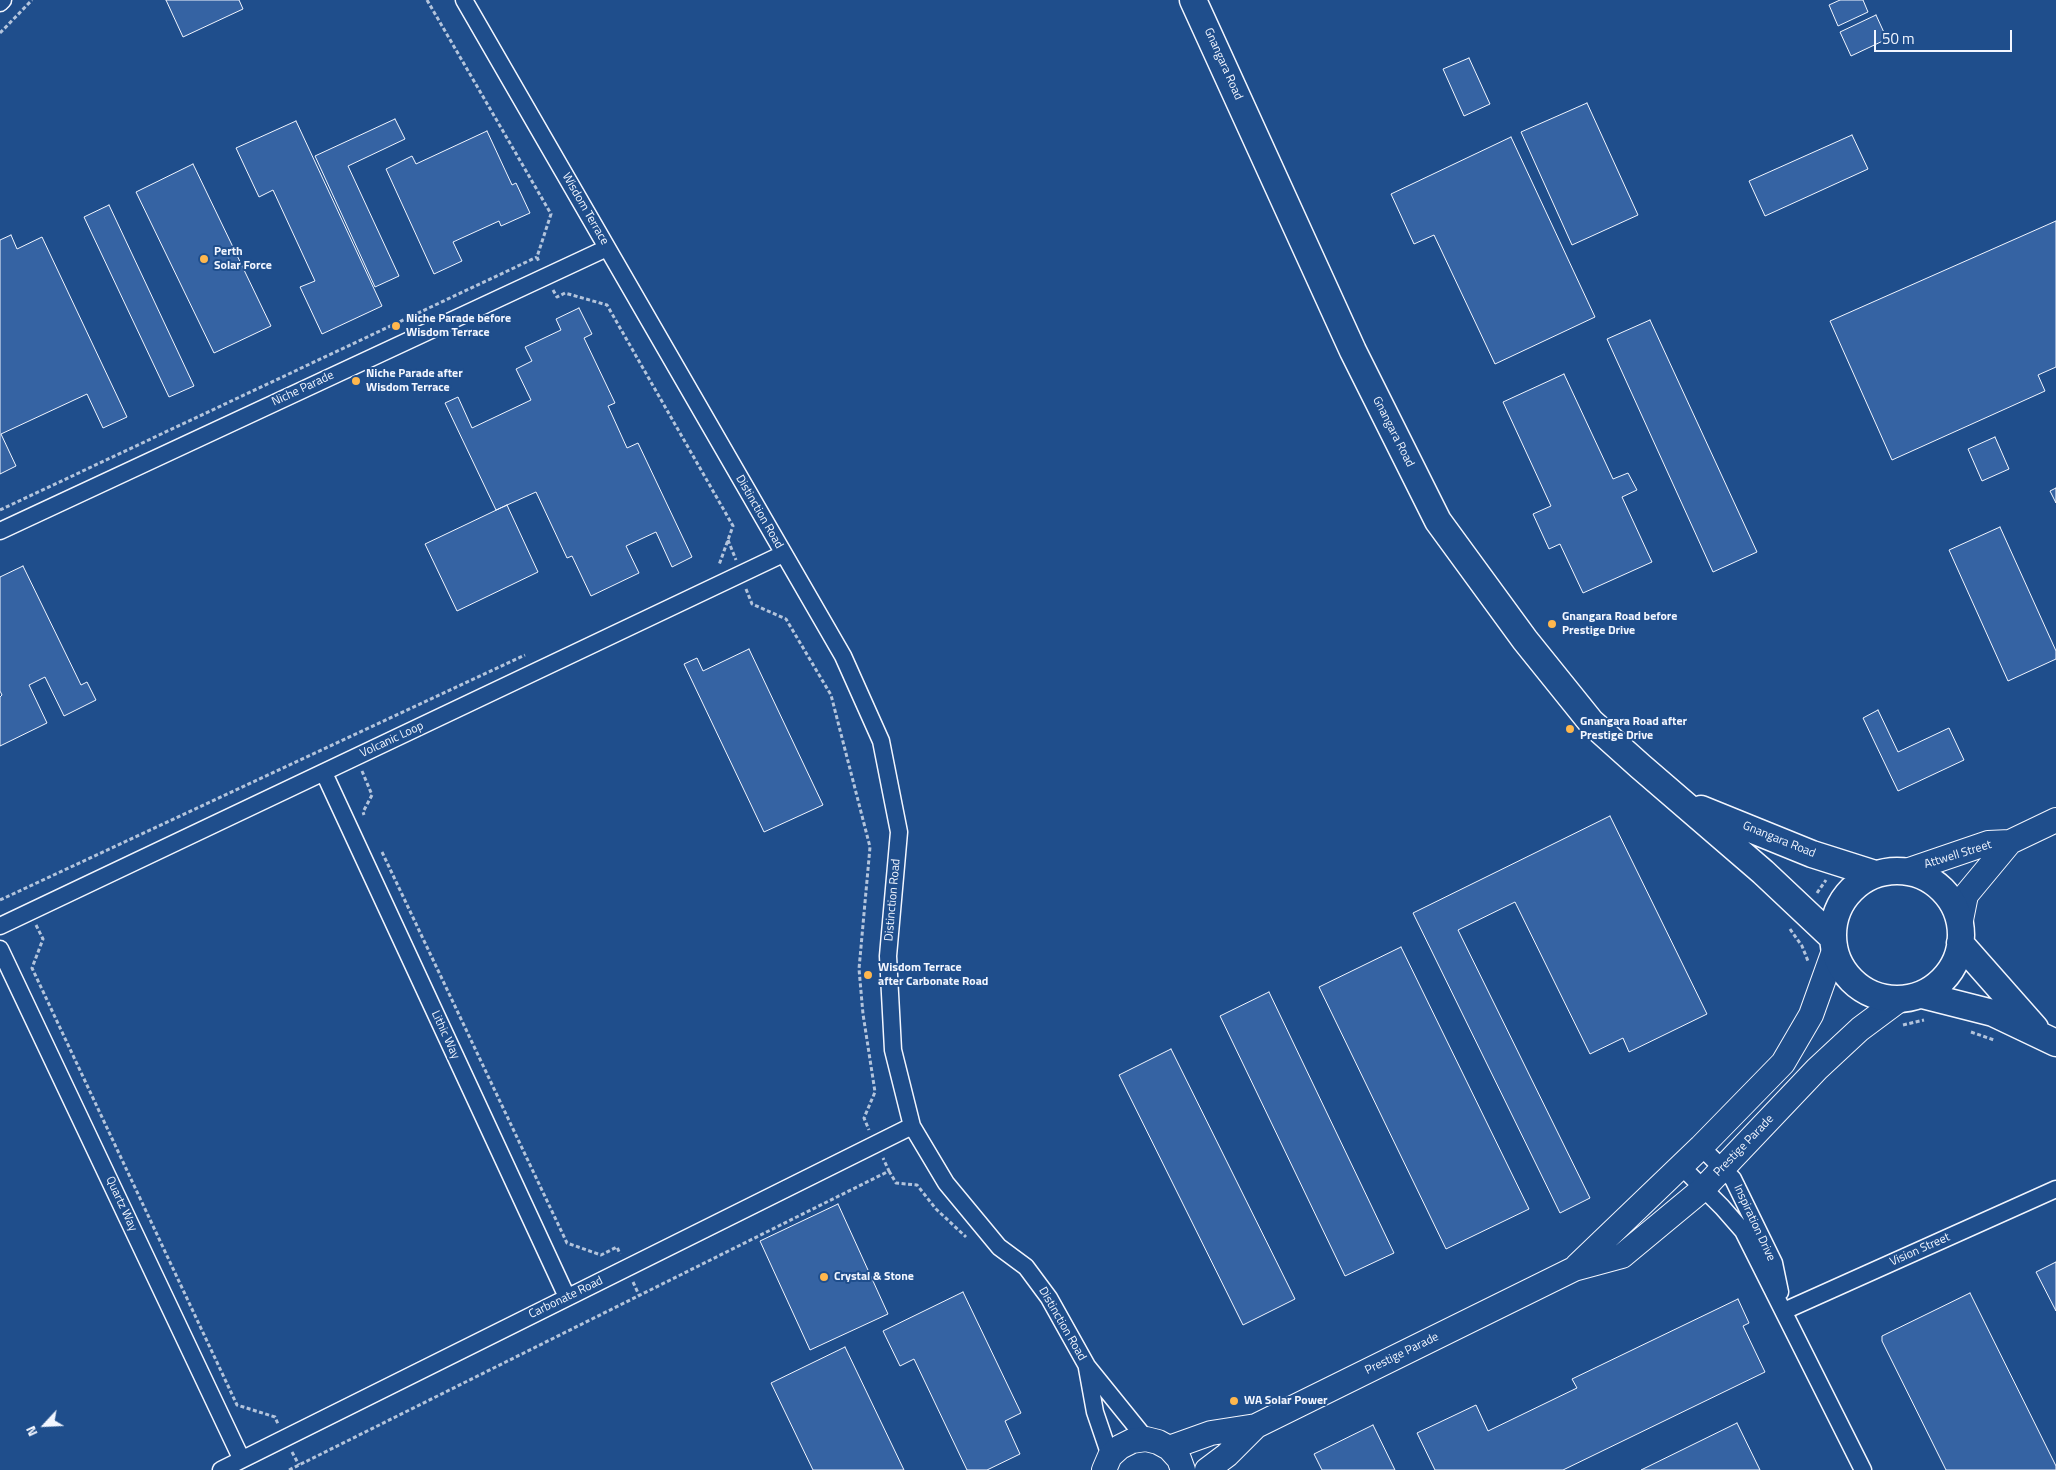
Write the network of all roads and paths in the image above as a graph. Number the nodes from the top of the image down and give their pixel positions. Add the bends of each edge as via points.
1 (32, 0) edge
2 (427, 0) edge
3 (464, 0) edge
4 (1193, 0) edge
5 (0, 33) edge
6 (607, 248) junction
7 (537, 257) junction
8 (546, 276) junction
9 (706, 418) joint
10 (0, 510) edge
11 (0, 531) edge
12 (728, 539) junction
13 (783, 554) junction
14 (719, 565) dead end
15 (741, 574) junction
16 (528, 654) dead end
17 (347, 738) junction
18 (356, 757) junction
19 (324, 773) junction
20 (1684, 802) junction
21 (2056, 820) edge
22 (367, 821) dead end
23 (2010, 842) junction
24 (380, 848) dead end
25 (1906, 871) junction
26 (1875, 874) junction
27 (20, 891) junction
28 (0, 900) edge
29 (30, 912) junction
30 (0, 926) edge
31 (1960, 934) junction
32 (1833, 942) junction
33 (0, 949) edge
34 (1911, 997) junction
35 (1931, 1021) dead end
36 (1901, 1026) dead end
37 (2048, 1039) edge
38 (1828, 1058) junction
39 (1753, 1094) junction
40 (912, 1126) junction
41 (876, 1144) junction
42 (1701, 1147) junction
43 (1682, 1166) junction
44 (1723, 1169) junction
45 (889, 1171) junction
46 (1704, 1188) junction
47 (2056, 1189) edge
48 (970, 1240) dead end
49 (626, 1268) junction
50 (1574, 1269) junction
51 (639, 1295) junction
52 (567, 1297) junction
53 (1784, 1311) junction
54 (1087, 1366) junction
55 (1256, 1426) junction
56 (285, 1437) junction
57 (1146, 1439) junction
58 (1169, 1448) junction
59 (241, 1458) junction
60 (1107, 1463) edge
61 (298, 1465) junction
62 (221, 1470) edge
63 (289, 1470) edge
64 (1183, 1470) edge
65 (1207, 1470) edge
66 (1863, 1470) edge

1 - 5 path
2 - 7 path via 551,214
3 - 6 street, Wisdom Terrace
4 - 20 main road, Gnangara Road via 1353,351 1438,521 1525,640 1591,722
6 - 8 street, Niche Parade
6 - 9 street, Wisdom Terrace
7 - 8 path
7 - 10 path
8 - 11 street, Niche Parade
8 - 12 path via 557,297 565,293 607,305 733,526
9 - 13 street, Distinction Road
12 - 14 path
12 - 15 path
13 - 15 street, Volcanic Loop
13 - 40 street, Distinction Road via 843,656 882,741 899,832 888,956 892,1050
15 - 18 street, Volcanic Loop
15 - 41 path via 752,604 786,619 831,695 870,847 859,970 875,1092 864,1118
16 - 17 path
17 - 18 path
17 - 27 path
18 - 19 street, Volcanic Loop
18 - 22 path via 372,795 363,812
19 - 29 street, Volcanic Loop
19 - 52 street, Lithic Way
20 - 26 main road, Gnangara Road via 1812,854
20 - 32 main road, Gnangara Road via 1763,872
21 - 23 street, Attwell Street
23 - 25 street, Attwell Street via 1988,843
23 - 31 street, Attwell Street via 1966,895
24 - 49 path via 567,1244 601,1255 616,1247
25 - 26 main road, Gnangara Road via 1890,870
25 - 31 main road, Gnangara Road via 1926,877 1942,889 1954,905
26 - 32 main road, Gnangara Road via 1852,888 1837,910
27 - 28 path
27 - 29 path
29 - 30 street, Volcanic Loop
29 - 56 path via 43,939 32,968 237,1405 275,1417
31 - 34 main road via 1954,964 1940,982
31 - 37 main road, Gnangara Road
32 - 34 main road, Gnangara Road via 1839,964 1857,986 1877,997
32 - 39 street, Prestige Parade via 1811,1015 1783,1063
33 - 59 street, Quartz Way
34 - 37 main road, Gnangara Road via 1993,1013
34 - 38 street, Prestige Parade via 1860,1029
35 - 36 path via 1922,1019
38 - 39 street via 1774,1095
38 - 44 street, Prestige Parade
39 - 42 street, Prestige Parade
40 - 41 street, Carbonate Road
40 - 54 street, Distinction Road via 946,1183 999,1247 1026,1267 1049,1298
41 - 45 path
41 - 49 street, Carbonate Road
42 - 43 street, Prestige Parade
42 - 44 street, Inspiration Drive
43 - 46 street, Inspiration Drive
43 - 50 street, Prestige Parade
44 - 46 street, Prestige Parade
44 - 53 street, Inspiration Drive via 1733,1178 1774,1263
45 - 48 path via 896,1183 917,1184 936,1209
45 - 51 path
46 - 50 street, Prestige Parade via 1622,1256
46 - 53 street, Inspiration Drive via 1743,1231
47 - 53 street, Vision Street
49 - 51 path
49 - 52 street, Carbonate Road
50 - 55 street, Prestige Parade
51 - 61 path
52 - 56 street, Carbonate Road
53 - 66 street, Inspiration Drive
54 - 57 street, Distinction Road
54 - 60 street, Distinction Road
55 - 58 street, Prestige Parade via 1211,1434
55 - 65 street, Prestige Parade
56 - 59 street, Carbonate Road
56 - 61 path
57 - 58 street
57 - 60 street via 1120,1446
58 - 64 street via 1179,1459
59 - 62 street, Carbonate Road
61 - 63 path

